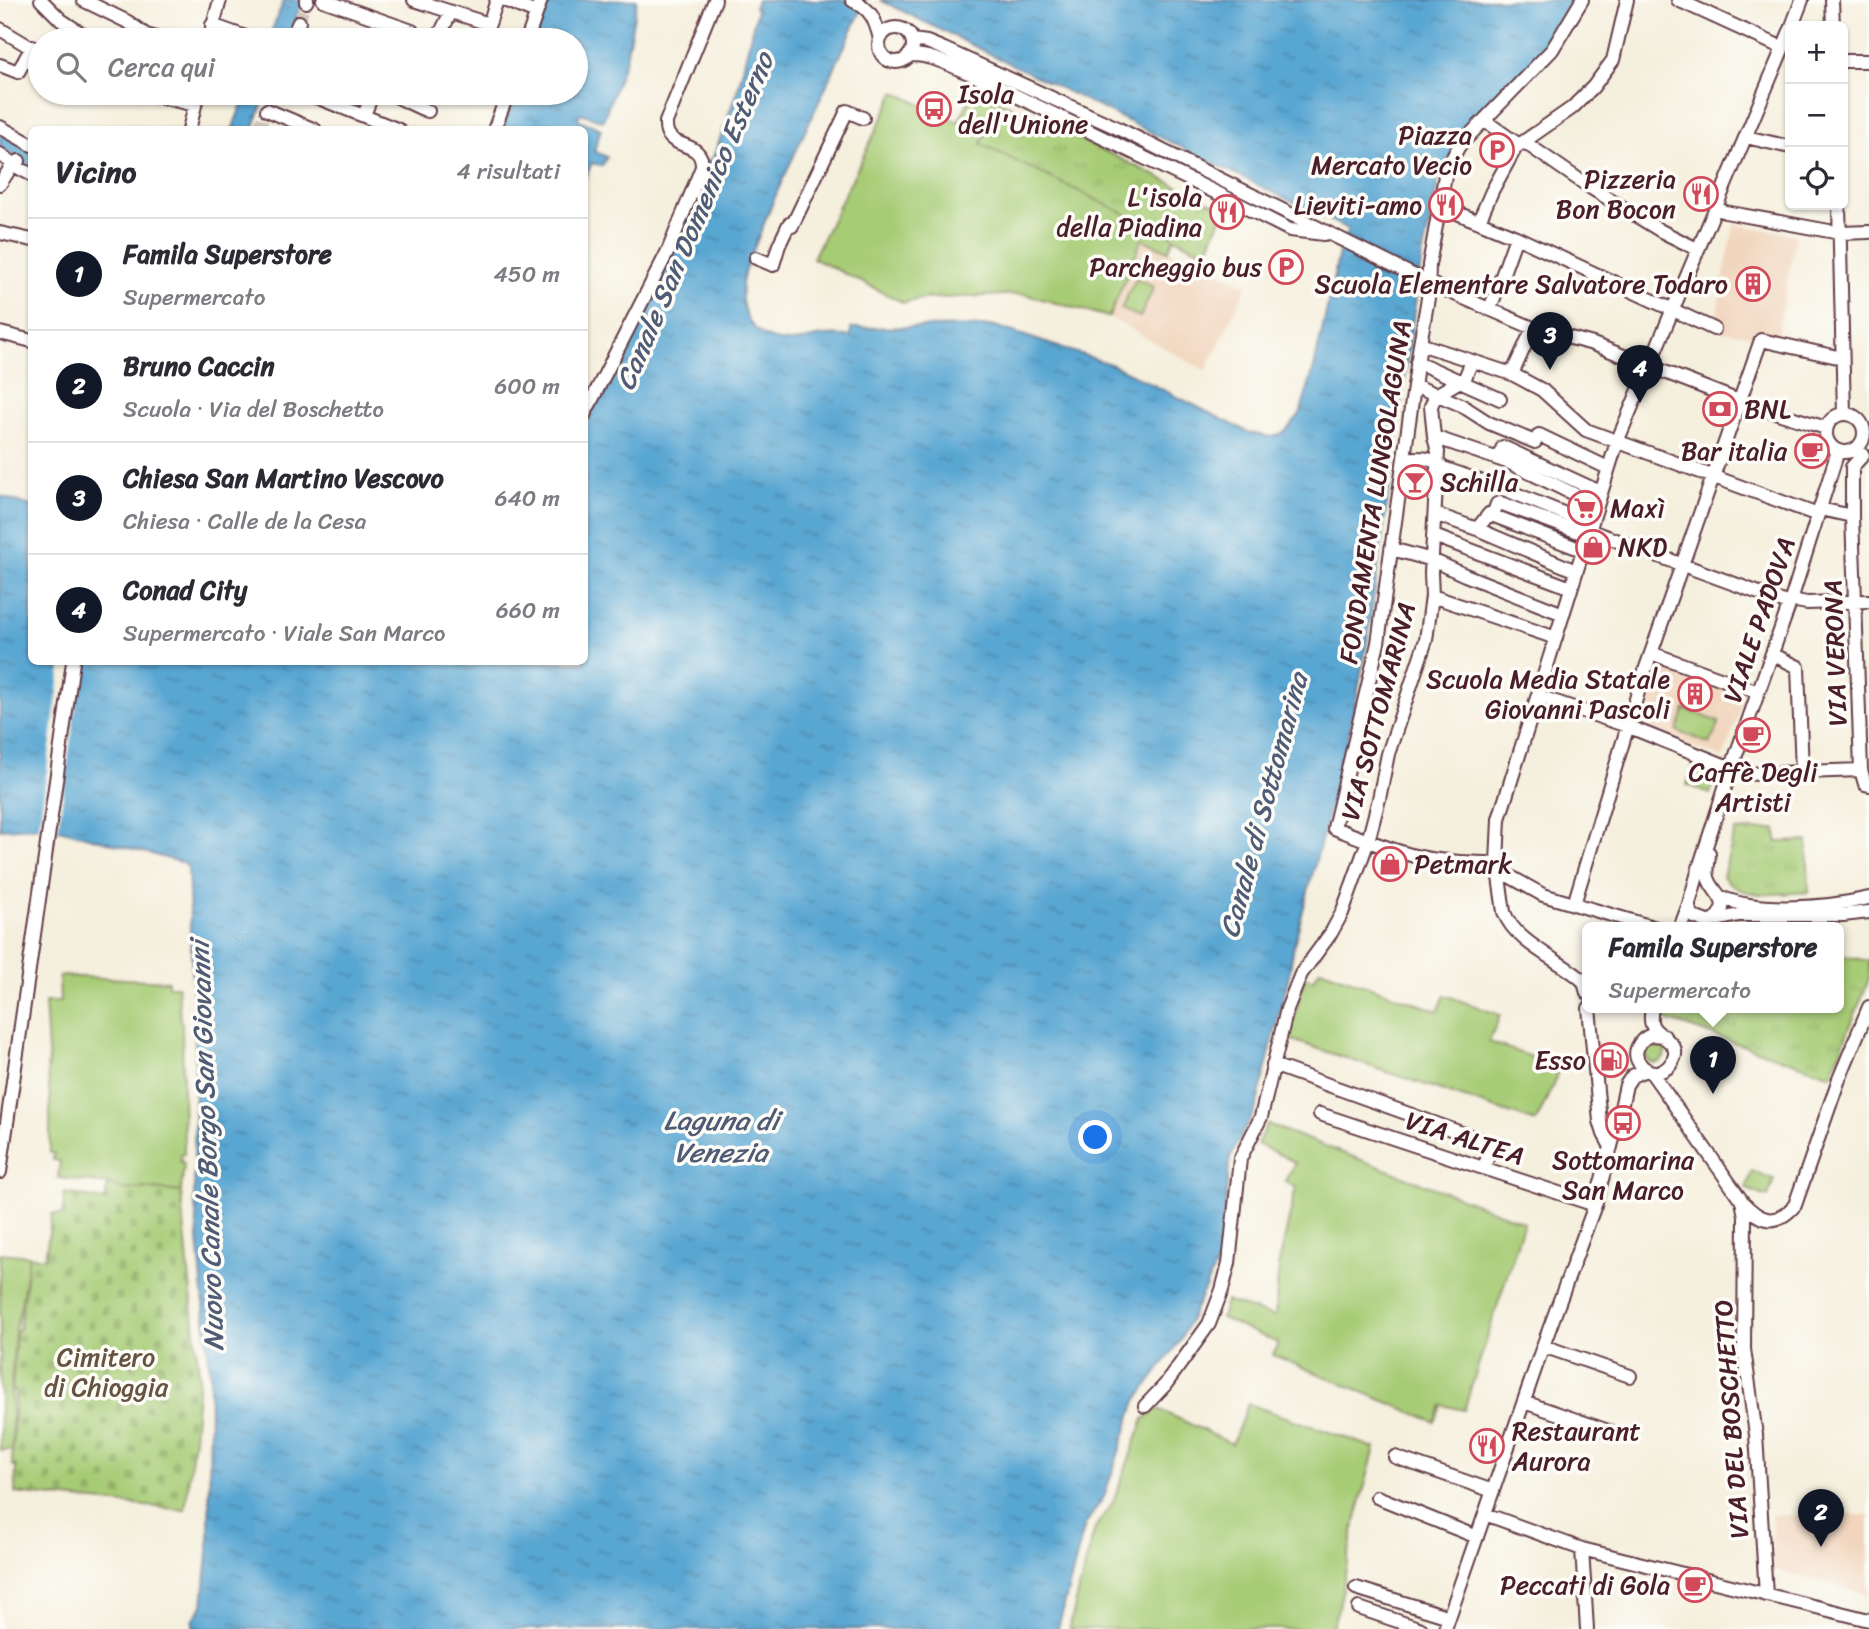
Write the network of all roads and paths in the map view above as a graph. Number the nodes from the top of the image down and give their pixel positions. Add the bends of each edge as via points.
1 (41, 0) edge
2 (83, 0) edge
3 (220, 0) edge
4 (323, 0) edge
5 (414, 0) edge
6 (497, 0) edge
7 (504, 0) edge
8 (541, 0) edge
9 (715, 0) edge
10 (1582, 0) edge
11 (1627, 0) edge
12 (1678, 0) edge
13 (1802, 0) edge
14 (1832, 0) edge
15 (861, 5) edge
16 (451, 12) junction
17 (536, 13) junction
18 (1794, 21) edge
19 (1833, 21) edge
20 (212, 25) junction
21 (73, 28) edge
22 (136, 28) edge
23 (211, 28) edge
24 (220, 28) edge
25 (403, 28) edge
26 (443, 28) edge
27 (531, 28) edge
28 (896, 28) junction
29 (0, 29) edge
30 (880, 39) junction
31 (912, 40) junction
32 (28, 45) edge
33 (1784, 54) edge
34 (909, 55) junction
35 (28, 60) edge
36 (1848, 61) edge
37 (1869, 61) edge
38 (0, 65) edge
39 (195, 105) edge
40 (269, 105) edge
41 (338, 105) edge
42 (368, 105) edge
43 (412, 105) edge
44 (504, 105) edge
45 (428, 111) dead end
46 (364, 115) junction
47 (863, 118) dead end
48 (1485, 121) junction
49 (191, 126) edge
50 (304, 126) edge
51 (390, 126) edge
52 (496, 126) edge
53 (0, 127) edge
54 (1745, 137) junction
55 (28, 143) edge
56 (1521, 143) junction
57 (1785, 146) edge
58 (0, 154) edge
59 (16, 162) junction
60 (28, 171) edge
61 (0, 184) edge
62 (1440, 206) junction
63 (1715, 207) junction
64 (1839, 210) edge
65 (1479, 221) junction
66 (1869, 232) edge
67 (0, 233) edge
68 (1840, 233) junction
69 (1516, 237) junction
70 (1337, 238) junction
71 (28, 239) edge
72 (1697, 249) junction
73 (756, 258) dead end
74 (1424, 281) junction
75 (1490, 309) junction
76 (1668, 309) junction
77 (1533, 328) junction
78 (1714, 329) dead end
79 (0, 333) edge
80 (28, 340) edge
81 (1420, 344) junction
82 (1842, 358) junction
83 (1472, 361) junction
84 (1417, 362) junction
85 (1648, 367) junction
86 (1511, 374) junction
87 (1461, 381) junction
88 (1414, 385) junction
89 (1436, 395) junction
90 (1500, 399) dead end
91 (1739, 401) junction
92 (588, 407) edge
93 (1844, 414) junction
94 (1864, 421) edge
95 (1826, 428) junction
96 (1434, 437) junction
97 (1617, 442) junction
98 (1863, 450) edge
99 (1838, 451) junction
100 (1405, 459) junction
101 (1438, 462) junction
102 (1608, 468) junction
103 (1714, 476) junction
104 (1598, 498) junction
105 (1819, 512) junction
106 (1435, 514) junction
107 (1493, 515) junction
108 (1852, 516) junction
109 (1477, 529) junction
110 (1588, 529) junction
111 (1434, 536) junction
112 (1392, 549) junction
113 (1582, 550) junction
114 (1432, 559) junction
115 (1682, 565) junction
116 (1576, 571) junction
117 (1571, 588) junction
118 (1432, 596) junction
119 (1863, 601) edge
120 (1790, 602) junction
121 (1563, 614) junction
122 (1556, 638) junction
123 (1651, 653) junction
124 (1772, 654) junction
125 (73, 665) edge
126 (1758, 692) junction
127 (1538, 696) junction
128 (1627, 726) junction
129 (1731, 768) junction
130 (1861, 770) junction
131 (1802, 772) junction
132 (1869, 785) edge
133 (1367, 841) junction
134 (1707, 843) junction
135 (1498, 869) junction
136 (1718, 893) junction
137 (1869, 898) edge
138 (1690, 900) junction
139 (1574, 904) junction
140 (1869, 912) edge
141 (1709, 920) junction
142 (1636, 922) edge
143 (1681, 922) edge
144 (1704, 922) edge
145 (1582, 980) edge
146 (1869, 1007) edge
147 (1589, 1013) edge
148 (1649, 1013) edge
149 (1651, 1013) edge
150 (1664, 1036) junction
151 (1637, 1047) junction
152 (1273, 1065) junction
153 (1670, 1065) junction
154 (1649, 1071) junction
155 (1668, 1096) junction
156 (1320, 1114) dead end
157 (4, 1122) edge
158 (1611, 1147) junction
159 (1484, 1168) junction
160 (0, 1172) edge
161 (1742, 1202) junction
162 (1595, 1206) junction
163 (1543, 1346) junction
164 (1630, 1376) dead end
165 (1524, 1402) junction
166 (1145, 1406) dead end
167 (1616, 1434) dead end
168 (1395, 1457) dead end
169 (1493, 1491) junction
170 (1377, 1497) dead end
171 (1485, 1514) junction
172 (1477, 1537) junction
173 (1582, 1549) junction
174 (1356, 1588) dead end
175 (1766, 1595) junction
176 (1359, 1608) dead end
177 (1869, 1620) edge
178 (1447, 1623) edge
179 (1421, 1629) edge
180 (1587, 1629) edge

1 - 21 street
2 - 22 street
3 - 20 street
4 - 25 street
5 - 16 street
6 - 16 street via 489,24
7 - 17 street
8 - 17 street
9 - 92 street via 666,122 672,140 697,152 702,167 668,251
10 - 48 street, FONDAMENTA LUNGOLAGUNA via 1552,50
11 - 56 street via 1613,60 1593,87 1572,108
12 - 33 street
13 - 18 street
14 - 19 street
15 - 28 street
15 - 30 street via 876,24
16 - 26 street
17 - 27 street
20 - 23 street
20 - 24 street
28 - 30 street
28 - 31 street
29 - 32 street
30 - 34 street via 887,59 900,61
31 - 34 street
31 - 70 street via 944,49 1100,120
33 - 54 street
34 - 70 street via 930,57 971,74 1290,230
35 - 38 street via 18,72
36 - 37 street
39 - 49 street
40 - 50 street via 266,112
41 - 46 street
42 - 46 street
43 - 45 street
44 - 52 street
46 - 51 street
47 - 73 street via 848,111 792,226 789,224 773,265
48 - 56 street
48 - 62 street, FONDAMENTA LUNGOLAGUNA via 1460,146 1446,170
53 - 55 street
54 - 57 street
54 - 63 street
56 - 65 street
56 - 72 street
58 - 59 street
59 - 60 street
59 - 61 street
62 - 65 street
62 - 74 street, FONDAMENTA LUNGOLAGUNA
63 - 68 street
63 - 72 street
64 - 68 street
65 - 69 street
66 - 68 street
67 - 71 street
68 - 82 street
69 - 75 street
69 - 76 street
70 - 74 street
72 - 76 street
74 - 75 street
74 - 81 street, FONDAMENTA LUNGOLAGUNA via 1428,298
75 - 77 street
76 - 78 street
76 - 85 street
77 - 85 street via 1593,344
77 - 86 street
79 - 80 street
81 - 83 street
81 - 84 street, FONDAMENTA LUNGOLAGUNA
82 - 91 street via 1761,340
82 - 93 street
83 - 86 street
83 - 87 street
84 - 87 street
84 - 88 street, FONDAMENTA LUNGOLAGUNA
85 - 91 street
85 - 97 street
86 - 97 street via 1542,390 1586,430
87 - 89 street
87 - 90 street
88 - 89 street
88 - 100 street, FONDAMENTA LUNGOLAGUNA
89 - 96 street, VIA SOTTOMARINA via 1431,410
89 - 102 street via 1489,423 1535,442 1539,435
91 - 95 street
91 - 103 street
93 - 94 street
93 - 95 street
94 - 98 street
95 - 99 street via 1828,442
96 - 101 street, VIA SOTTOMARINA
96 - 104 street
97 - 102 street
97 - 103 street
98 - 99 street
98 - 108 street, VIA VERONA via 1852,467
99 - 105 street, VIALE PADOVA
100 - 101 street
100 - 112 street, FONDAMENTA LUNGOLAGUNA
101 - 106 street, VIA SOTTOMARINA
101 - 110 street
102 - 104 street
103 - 105 street
103 - 115 street
104 - 110 street
105 - 108 street
105 - 120 street, VIALE PADOVA
106 - 109 street
106 - 111 street, VIA SOTTOMARINA
107 - 109 street
107 - 110 street via 1500,503
107 - 113 street
108 - 119 street, VIA VERONA
109 - 116 street
110 - 113 street
110 - 115 street
111 - 114 street, VIA SOTTOMARINA
111 - 117 street
112 - 114 street
112 - 133 street, FONDAMENTA LUNGOLAGUNA via 1378,643 1334,828
113 - 116 street
114 - 118 street, VIA SOTTOMARINA
114 - 121 street
115 - 120 street
115 - 123 street
116 - 117 street
117 - 121 street
118 - 122 street
118 - 133 street, VIA SOTTOMARINA via 1426,639 1388,754
119 - 120 street
119 - 130 street, VIA VERONA
120 - 124 street, VIALE PADOVA
121 - 122 street
122 - 127 street
123 - 126 street
123 - 128 street
124 - 126 street, VIALE PADOVA
124 - 131 street via 1798,667
125 - 157 street
126 - 129 street, VIALE PADOVA
127 - 128 street
127 - 135 street via 1501,808
128 - 129 street
128 - 139 street
129 - 131 street via 1746,774
129 - 134 street, VIALE PADOVA
130 - 131 street
130 - 132 street, VIA VERONA
133 - 135 street, FONDAMENTA LUNGOLAGUNA via 1412,855
133 - 152 street, VIA SOTTOMARINA via 1342,913 1301,974
134 - 136 street, VIALE PADOVA via 1708,878
134 - 138 street, VIALE PADOVA
135 - 139 street via 1543,895
135 - 145 street via 1509,924
136 - 137 street via 1749,906
136 - 138 street via 1704,888 1695,891
136 - 141 street via 1723,907 1719,916
138 - 141 street via 1694,917
138 - 143 street, VIALE PADOVA
139 - 142 street
140 - 141 street
141 - 144 street
146 - 161 street via 1794,1206 1786,1215 1770,1219 1755,1215
147 - 158 street via 1600,1121
148 - 151 street
149 - 150 street via 1652,1025
150 - 151 street via 1651,1034
150 - 153 street via 1674,1052
151 - 154 street via 1639,1062
152 - 159 street via 1492,1144
152 - 166 street, VIA SOTTOMARINA via 1261,1116 1240,1159 1222,1290 1209,1324
153 - 154 street via 1662,1071
153 - 155 street
154 - 155 street, VIA DEL BOSCHETTO
154 - 158 street via 1632,1076 1626,1084
155 - 161 street, VIA DEL BOSCHETTO
156 - 159 street, VIA ALTEA
157 - 160 street
158 - 162 street
159 - 162 street, VIA ALTEA
161 - 175 street, VIA DEL BOSCHETTO via 1746,1223 1744,1349 1756,1435
162 - 163 street
163 - 164 street
163 - 165 street
165 - 167 street
165 - 169 street
168 - 169 street
169 - 171 street
170 - 172 street
171 - 172 street
171 - 173 street
172 - 178 street
173 - 175 street
173 - 180 street
174 - 178 street
175 - 177 street
176 - 179 street

